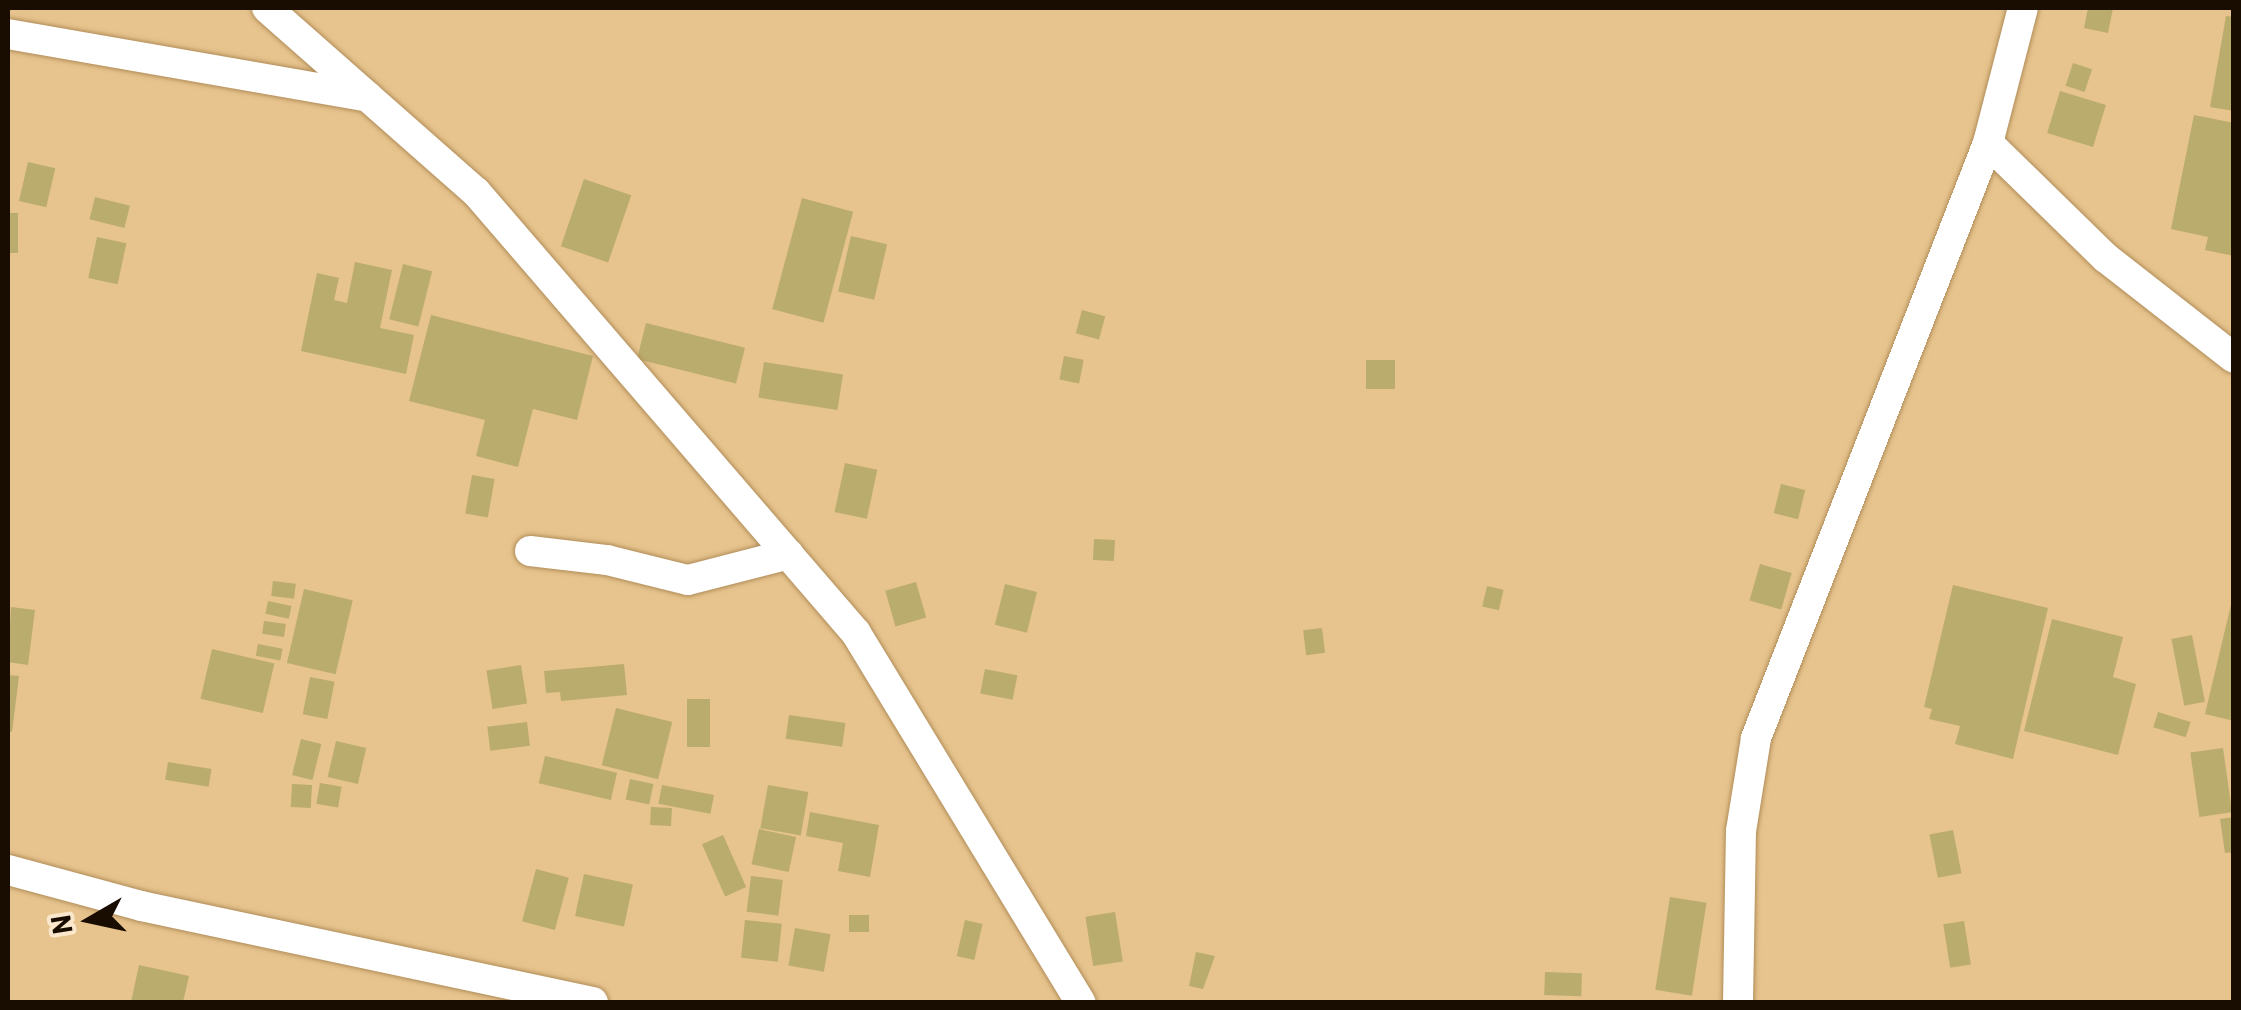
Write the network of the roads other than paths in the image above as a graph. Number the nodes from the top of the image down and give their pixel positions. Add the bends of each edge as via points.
1 (267, 8) edge
2 (2023, 8) edge
3 (8, 34) edge
4 (368, 97) junction
5 (1988, 142) junction
6 (2234, 358) edge
7 (530, 551) dead end
8 (788, 554) junction
9 (8, 870) edge
10 (593, 1002) edge
11 (1080, 1002) edge
12 (1738, 1002) edge

1 - 4 street
2 - 5 street
3 - 4 street
4 - 8 street via 476,192
5 - 6 street via 2106,258
5 - 12 street via 1756,738 1741,831
7 - 8 street via 608,560 688,580
8 - 11 street via 856,632
9 - 10 street via 141,906

